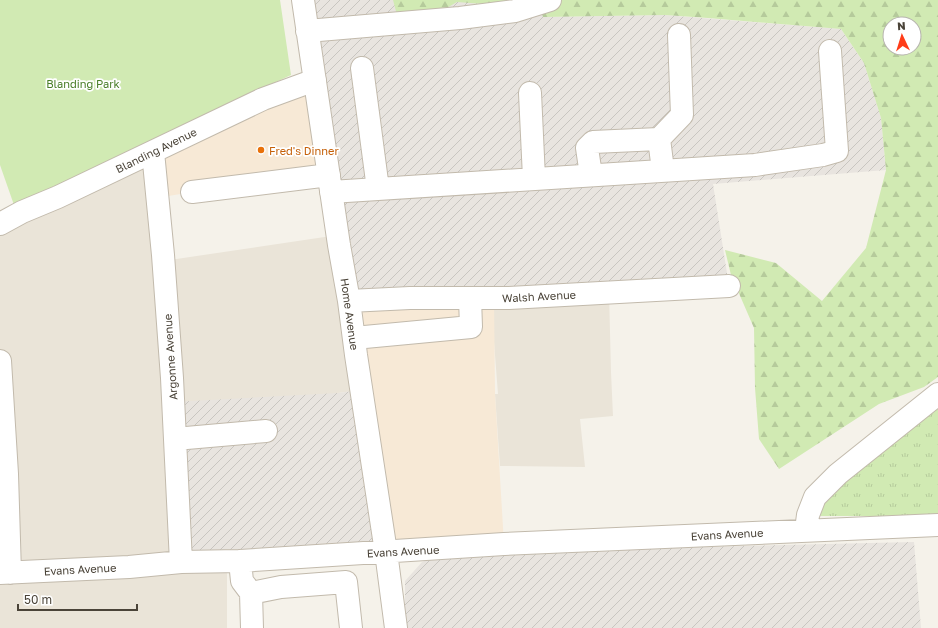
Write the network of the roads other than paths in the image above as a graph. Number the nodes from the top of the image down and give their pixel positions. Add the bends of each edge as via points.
1 (303, 0) edge
2 (550, 0) edge
3 (307, 31) junction
4 (680, 35) dead end
5 (830, 51) dead end
6 (362, 68) dead end
7 (315, 80) junction
8 (530, 93) dead end
9 (659, 140) junction
10 (152, 152) junction
11 (663, 170) junction
12 (591, 175) junction
13 (534, 178) junction
14 (330, 183) junction
15 (378, 189) junction
16 (192, 192) dead end
17 (0, 224) edge
18 (729, 286) dead end
19 (470, 298) junction
20 (350, 301) junction
21 (354, 338) junction
22 (0, 361) edge
23 (938, 394) edge
24 (266, 431) dead end
25 (175, 439) junction
26 (938, 525) edge
27 (806, 530) junction
28 (386, 552) junction
29 (240, 561) junction
30 (181, 562) junction
31 (5, 573) edge
32 (251, 592) junction
33 (252, 628) edge
34 (351, 628) edge
35 (396, 628) edge

1 - 3 street, Home Avenue
2 - 3 street via 515,11 468,17
3 - 7 street, Home Avenue
4 - 9 street via 682,115
5 - 11 street via 838,151 755,165
6 - 15 street
7 - 10 street, Blanding Avenue via 262,99
7 - 14 street, Home Avenue
8 - 13 street
9 - 11 street
9 - 12 street via 592,142 587,148
10 - 17 street, Blanding Avenue
10 - 25 street, Argonne Avenue via 163,255
11 - 12 street
12 - 13 street
13 - 15 street
14 - 15 street
14 - 16 street
14 - 20 street, Home Avenue
18 - 19 street, Walsh Avenue
19 - 20 street, Walsh Avenue
19 - 21 street via 471,327
20 - 21 street, Home Avenue
21 - 28 street, Home Avenue
22 - 31 street via 7,474
23 - 27 street via 838,474 815,497 808,515
24 - 25 street
25 - 30 street, Argonne Avenue
26 - 27 street, Evans Avenue
27 - 28 street, Evans Avenue
28 - 29 street, Evans Avenue
28 - 35 street, Home Avenue
29 - 30 street, Evans Avenue
29 - 32 street via 242,581
30 - 31 street, Evans Avenue
32 - 33 street
32 - 34 street via 281,586 346,582

